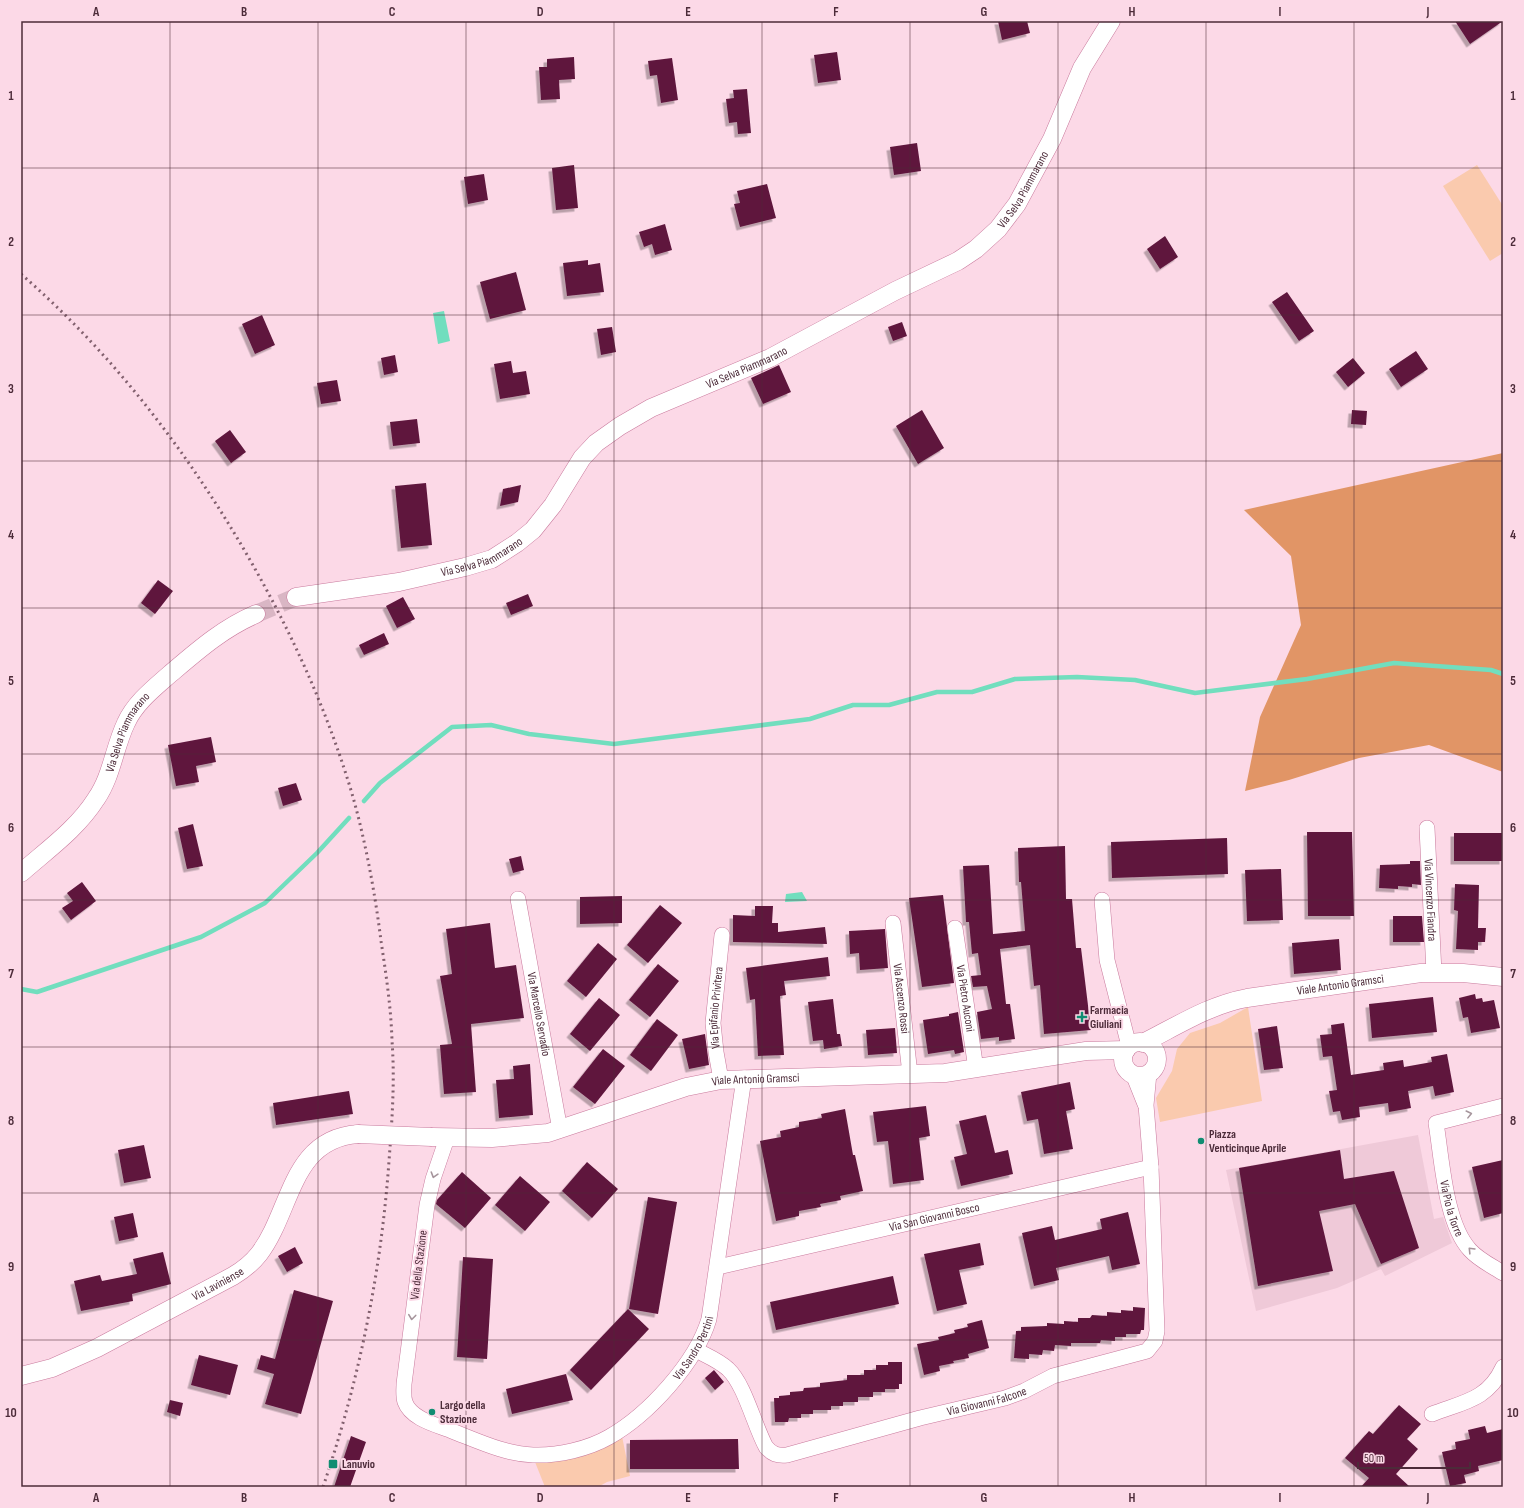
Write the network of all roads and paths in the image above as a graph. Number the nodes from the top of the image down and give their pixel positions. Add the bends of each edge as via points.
1 (1111, 21) edge
2 (296, 597) tunnel mouth
3 (256, 614) tunnel mouth
4 (1427, 828) dead end
5 (21, 873) edge
6 (518, 899) dead end
7 (1102, 900) dead end
8 (893, 924) dead end
9 (955, 928) dead end
10 (722, 935) dead end
11 (1434, 973) junction
12 (1503, 977) edge
13 (1183, 1023) junction
14 (1137, 1057) junction
15 (976, 1069) junction
16 (910, 1074) junction
17 (744, 1078) junction
18 (721, 1080) junction
19 (1503, 1106) edge
20 (560, 1130) junction
21 (440, 1138) junction
22 (1151, 1168) junction
23 (718, 1267) junction
24 (1503, 1273) edge
25 (696, 1350) junction
26 (1503, 1367) edge
27 (21, 1376) edge
28 (1432, 1414) dead end
29 (464, 1435) joint

1 - 2 street, Via Selva Piammarano via 1082,68 1052,139 1017,204 998,229 976,249 770,358 651,408 620,426 582,458 553,505 533,530 492,559 465,568 399,582
3 - 5 street, Via Selva Piammarano via 203,645 136,705 123,729 110,772 96,799 77,824
4 - 11 street, Via Vincenzo Fiandra
6 - 20 street, Via Marcello Servadio
7 - 14 street via 1107,960 1119,1009
8 - 16 street, Via Ascenzo Rossi
9 - 15 street, Via Pietro Auconi
10 - 18 street, Via Epifanio Privitera via 713,1013 714,1039
11 - 12 street, Viale Antonio Gramsci
11 - 13 street, Viale Antonio Gramsci via 1237,999 1207,1010
13 - 14 street, Viale Antonio Gramsci
13 - 14 street, Viale Antonio Gramsci
14 - 15 street, Viale Antonio Gramsci via 1086,1051
14 - 22 street via 1146,1105
15 - 16 street, Viale Antonio Gramsci via 950,1073
16 - 17 street, Viale Antonio Gramsci
17 - 18 street, Viale Antonio Gramsci
17 - 23 street, Via Sandro Pertini
18 - 20 street, Viale Antonio Gramsci via 682,1088
24 -> 19 street, Via Pio la Torre via 1475,1254 1457,1230 1451,1213 1436,1123
20 - 21 street, Viale Antonio Gramsci via 526,1136
21 - 27 street, Via Laviniense, bridge via 358,1134 332,1138 307,1160 267,1241 247,1266 233,1276 97,1348 52,1368
21 -> 29 street, Via della Stazione via 424,1220 404,1394 405,1402 414,1413
22 - 23 street, Via San Giovanni Bosco
22 - 25 street, Via Giovanni Falcone via 1156,1334 1153,1345 1144,1353 1053,1376 1005,1398 778,1456 766,1447 732,1373 720,1362
23 - 25 street, Via Sandro Pertini via 709,1319
25 - 29 street, Via Sandro Pertini via 679,1374 646,1409 618,1432 599,1442 560,1453 534,1455 506,1451
26 - 28 street via 1494,1385 1485,1393

